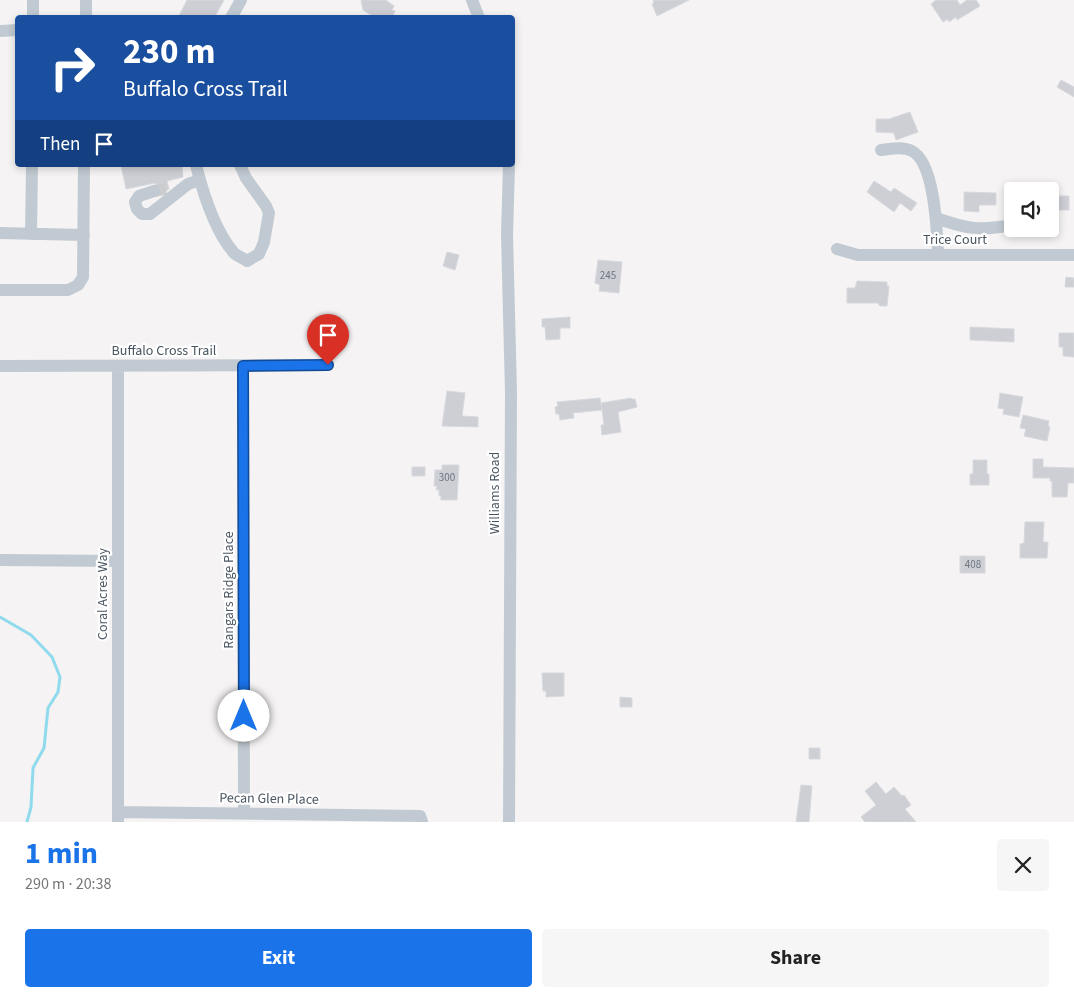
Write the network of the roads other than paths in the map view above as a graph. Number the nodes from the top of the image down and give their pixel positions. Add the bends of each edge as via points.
1 (33, 0) edge
2 (86, 0) edge
3 (241, 0) edge
4 (472, 0) edge
5 (33, 15) edge
6 (86, 15) edge
7 (233, 15) edge
8 (478, 15) edge
9 (0, 30) edge
10 (15, 30) edge
11 (881, 150) dead end
12 (32, 167) edge
13 (84, 167) edge
14 (196, 167) edge
15 (241, 167) edge
16 (508, 167) edge
17 (194, 182) junction
18 (169, 188) tunnel mouth
19 (154, 191) tunnel mouth
20 (936, 218) junction
21 (1004, 226) edge
22 (0, 233) edge
23 (31, 234) junction
24 (84, 235) junction
25 (837, 249) dead end
26 (938, 255) junction
27 (1074, 255) edge
28 (0, 290) edge
29 (328, 365) dead end
30 (0, 366) edge
31 (118, 366) junction
32 (243, 366) junction
33 (0, 560) edge
34 (118, 561) junction
35 (244, 814) junction
36 (118, 817) edge
37 (420, 819) edge
38 (509, 822) edge

1 - 5 street
2 - 6 street
3 - 7 street
4 - 8 street
9 - 10 street
11 - 20 street via 897,148 911,151 919,157 927,172
12 - 23 street
13 - 24 street
14 - 17 street
15 - 17 street via 270,214 259,254 247,261 235,254
16 - 38 street, Williams Road
17 - 18 street
17 - 19 street via 150,214 142,214 135,202 139,196
20 - 21 street via 970,229
20 - 26 street
22 - 23 street
23 - 24 street
24 - 28 street via 83,277 78,285 68,290
25 - 26 street, Trice Court via 858,255
26 - 27 street, Trice Court
29 - 32 street, Buffalo Cross Trail
30 - 31 street, Buffalo Cross Trail
31 - 32 street, Buffalo Cross Trail
31 - 34 street, Coral Acres Way
32 - 35 street, Rangars Ridge Place
33 - 34 street
34 - 36 street, Coral Acres Way
35 - 36 street, Pecan Glen Place
35 - 37 street, Pecan Glen Place

